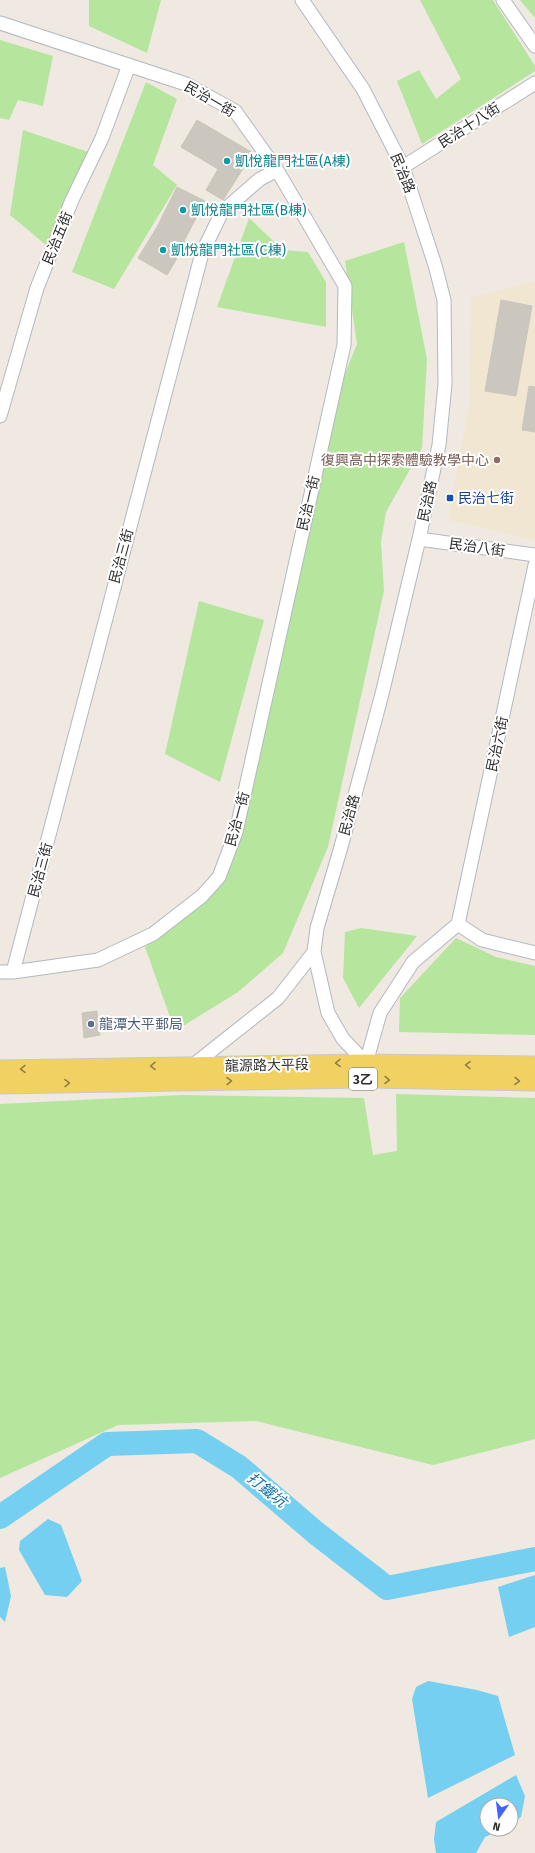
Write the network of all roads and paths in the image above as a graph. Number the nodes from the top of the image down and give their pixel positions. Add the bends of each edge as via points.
1 (302, 0) edge
2 (503, 0) edge
3 (0, 23) edge
4 (535, 46) edge
5 (129, 65) junction
6 (535, 83) edge
7 (403, 167) junction
8 (277, 170) junction
9 (0, 416) edge
10 (419, 539) junction
11 (535, 555) edge
12 (535, 565) edge
13 (458, 924) junction
14 (314, 952) junction
15 (535, 953) edge
16 (7, 972) edge
17 (535, 1066) edge
18 (0, 1069) edge
19 (367, 1071) junction
20 (191, 1073) junction
21 (535, 1082) edge
22 (0, 1084) edge

1 - 7 street, 民治路 via 363,89
2 - 4 street
3 - 5 street, 民治一街
5 - 8 street, 民治一街 via 186,84 235,111
5 - 9 street, 民治五街 via 102,138 72,200 37,288
6 - 7 street, 民治十八街
7 - 10 street, 民治路 via 444,300 445,384 439,444
8 - 16 street, 民治三街 via 260,179 222,212 202,253
8 - 16 street, 民治一街 via 345,286 344,345 236,832 219,877 202,896 153,934 98,960
10 - 11 street, 民治八街
10 - 14 street, 民治路 via 382,694 317,928
12 - 13 street, 民治六街
13 - 15 street via 482,940
13 - 19 street via 413,962 380,1013
14 - 19 street via 328,1013 343,1039
14 - 20 street via 278,998
17 -> 19 main road, 龍源路大平段 / 3乙
20 -> 18 main road, 龍源路大平段 / 3乙
19 - 20 main road, 龍源路大平段 / 3乙
19 -> 21 main road, 龍源路大平段 / 3乙
22 -> 20 main road, 龍源路大平段 / 3乙

